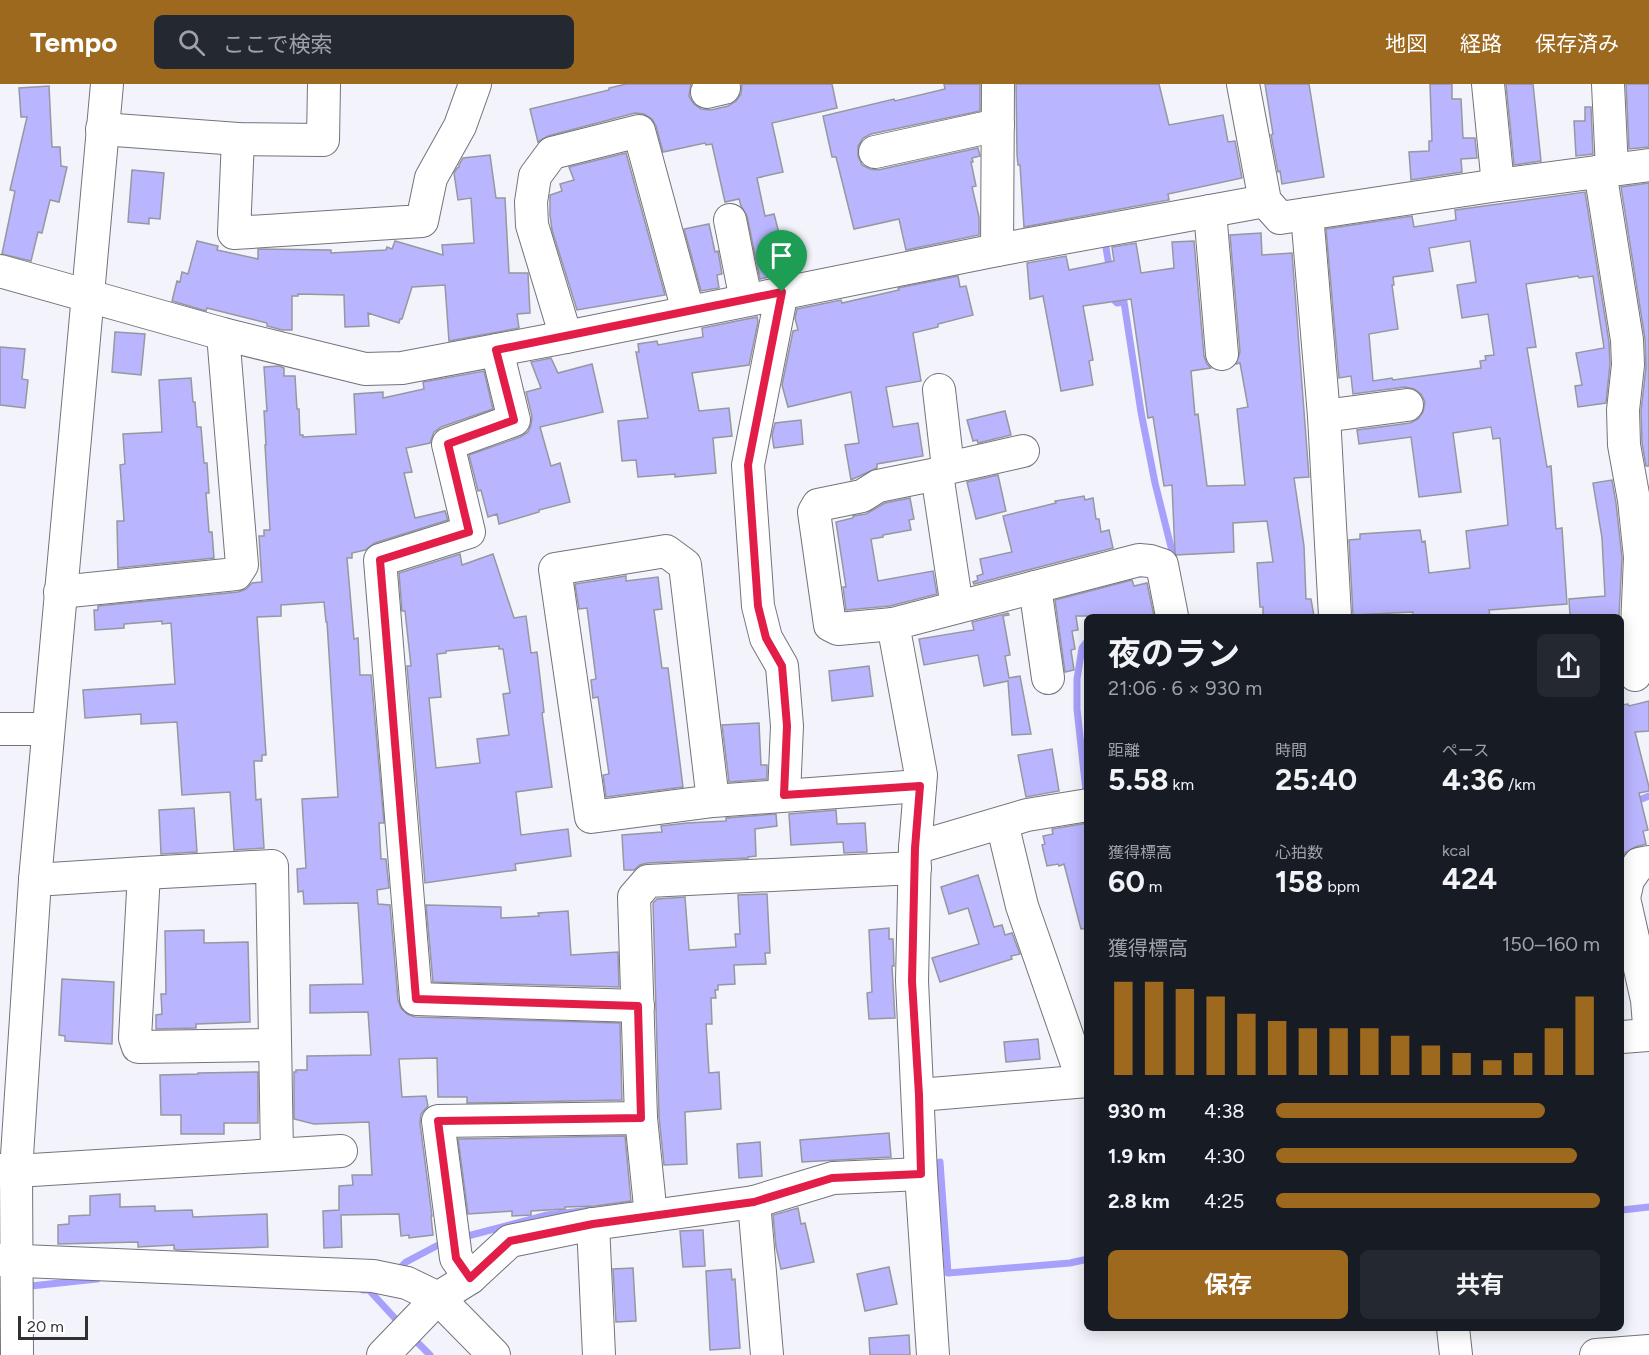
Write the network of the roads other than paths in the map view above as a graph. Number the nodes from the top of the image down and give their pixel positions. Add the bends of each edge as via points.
1 (107, 84) edge
2 (324, 84) edge
3 (475, 84) edge
4 (998, 84) edge
5 (1243, 84) edge
6 (1488, 84) edge
7 (1608, 84) edge
8 (998, 125) junction
9 (102, 129) junction
10 (238, 139) junction
11 (875, 152) dead end
12 (1649, 165) edge
13 (1606, 170) junction
14 (1498, 185) junction
15 (1265, 201) junction
16 (1210, 211) junction
17 (1307, 214) junction
18 (730, 220) dead end
19 (997, 250) junction
20 (0, 271) edge
21 (782, 292) junction
22 (87, 296) junction
23 (746, 300) junction
24 (688, 311) junction
25 (223, 334) junction
26 (566, 337) junction
27 (496, 350) junction
28 (1222, 354) dead end
29 (939, 390) dead end
30 (1407, 405) dead end
31 (1324, 416) junction
32 (1023, 451) dead end
33 (943, 471) junction
34 (1642, 500) edge
35 (1035, 587) junction
36 (60, 592) junction
37 (957, 607) junction
38 (1172, 614) edge
39 (1335, 614) edge
40 (894, 624) junction
41 (1635, 676) edge
42 (1048, 678) dead end
43 (0, 729) edge
44 (48, 729) junction
45 (920, 786) junction
46 (784, 795) junction
47 (713, 801) junction
48 (1084, 806) edge
49 (1002, 823) junction
50 (915, 858) junction
51 (1649, 862) edge
52 (144, 873) junction
53 (34, 880) junction
54 (1624, 895) edge
55 (1624, 903) edge
56 (638, 1006) junction
57 (1649, 1024) edge
58 (1649, 1035) edge
59 (1624, 1037) edge
60 (275, 1045) junction
61 (1084, 1078) edge
62 (1084, 1081) edge
63 (919, 1095) junction
64 (641, 1118) junction
65 (341, 1151) dead end
66 (276, 1155) junction
67 (8, 1170) edge
68 (921, 1174) junction
69 (754, 1202) junction
70 (651, 1216) junction
71 (593, 1224) junction
72 (8, 1260) edge
73 (470, 1278) junction
74 (438, 1298) junction
75 (1453, 1331) edge
76 (1649, 1351) edge
77 (17, 1355) edge
78 (383, 1355) edge
79 (494, 1355) edge
80 (599, 1355) edge
81 (767, 1355) edge
82 (933, 1355) edge
83 (1456, 1355) edge
84 (1596, 1355) edge

1 - 9 street
2 - 10 street via 323,140
3 - 10 street via 460,126 431,178 422,221 234,233
4 - 8 street
5 - 15 street
6 - 14 street
7 - 13 street
8 - 11 street
8 - 19 street
9 - 10 street
9 - 22 street
12 - 13 street
13 - 14 street
13 - 34 street via 1627,340 1624,445
14 - 17 street
15 - 16 street
15 - 17 street via 1280,218
16 - 19 street
16 - 28 street
17 - 31 street
18 - 23 street
19 - 21 street
20 - 22 street
21 - 23 street
21 - 46 street via 748,465 758,606 766,638 782,666 787,726
22 - 25 street
22 - 36 street
23 - 24 street
24 - 26 street
24 - 26 street via 639,131 552,153 535,176 532,225
25 - 27 street via 365,369 402,368
25 - 36 street via 242,565 236,574
26 - 27 street
27 - 56 street via 514,420 448,444 469,532 380,560 416,999
29 - 33 street
30 - 31 street
31 - 39 street
32 - 33 street
33 - 37 street
33 - 40 street via 818,505 814,512 830,625 838,629
34 - 41 street
35 - 37 street
35 - 38 street via 1139,560 1150,561 1162,565
35 - 42 street
36 - 44 street
37 - 40 street
40 - 45 street
43 - 44 street
44 - 53 street
45 - 46 street
45 - 50 street
46 - 47 street
47 - 47 street via 591,817 555,569 666,551 685,565
48 - 49 street
49 - 50 street
49 - 61 street via 1022,906
50 - 56 street via 648,881 634,897
50 - 63 street via 912,981
51 - 54 street via 1639,864 1628,879
52 - 53 street
52 - 60 street via 272,867
52 - 60 street via 135,1038 138,1047
53 - 67 street
55 - 57 street
56 - 64 street
58 - 59 street
60 - 66 street
62 - 63 street
63 - 68 street
64 - 70 street
64 - 73 street via 438,1121 456,1258
65 - 66 street
66 - 67 street
67 - 72 street
68 - 69 street via 832,1178
68 - 82 street
69 - 70 street
69 - 81 street
70 - 71 street
71 - 73 street via 510,1241
71 - 80 street
72 - 74 street via 373,1276 407,1283
72 - 77 street
73 - 74 street
74 - 78 street
74 - 79 street
75 - 83 street
76 - 84 street

